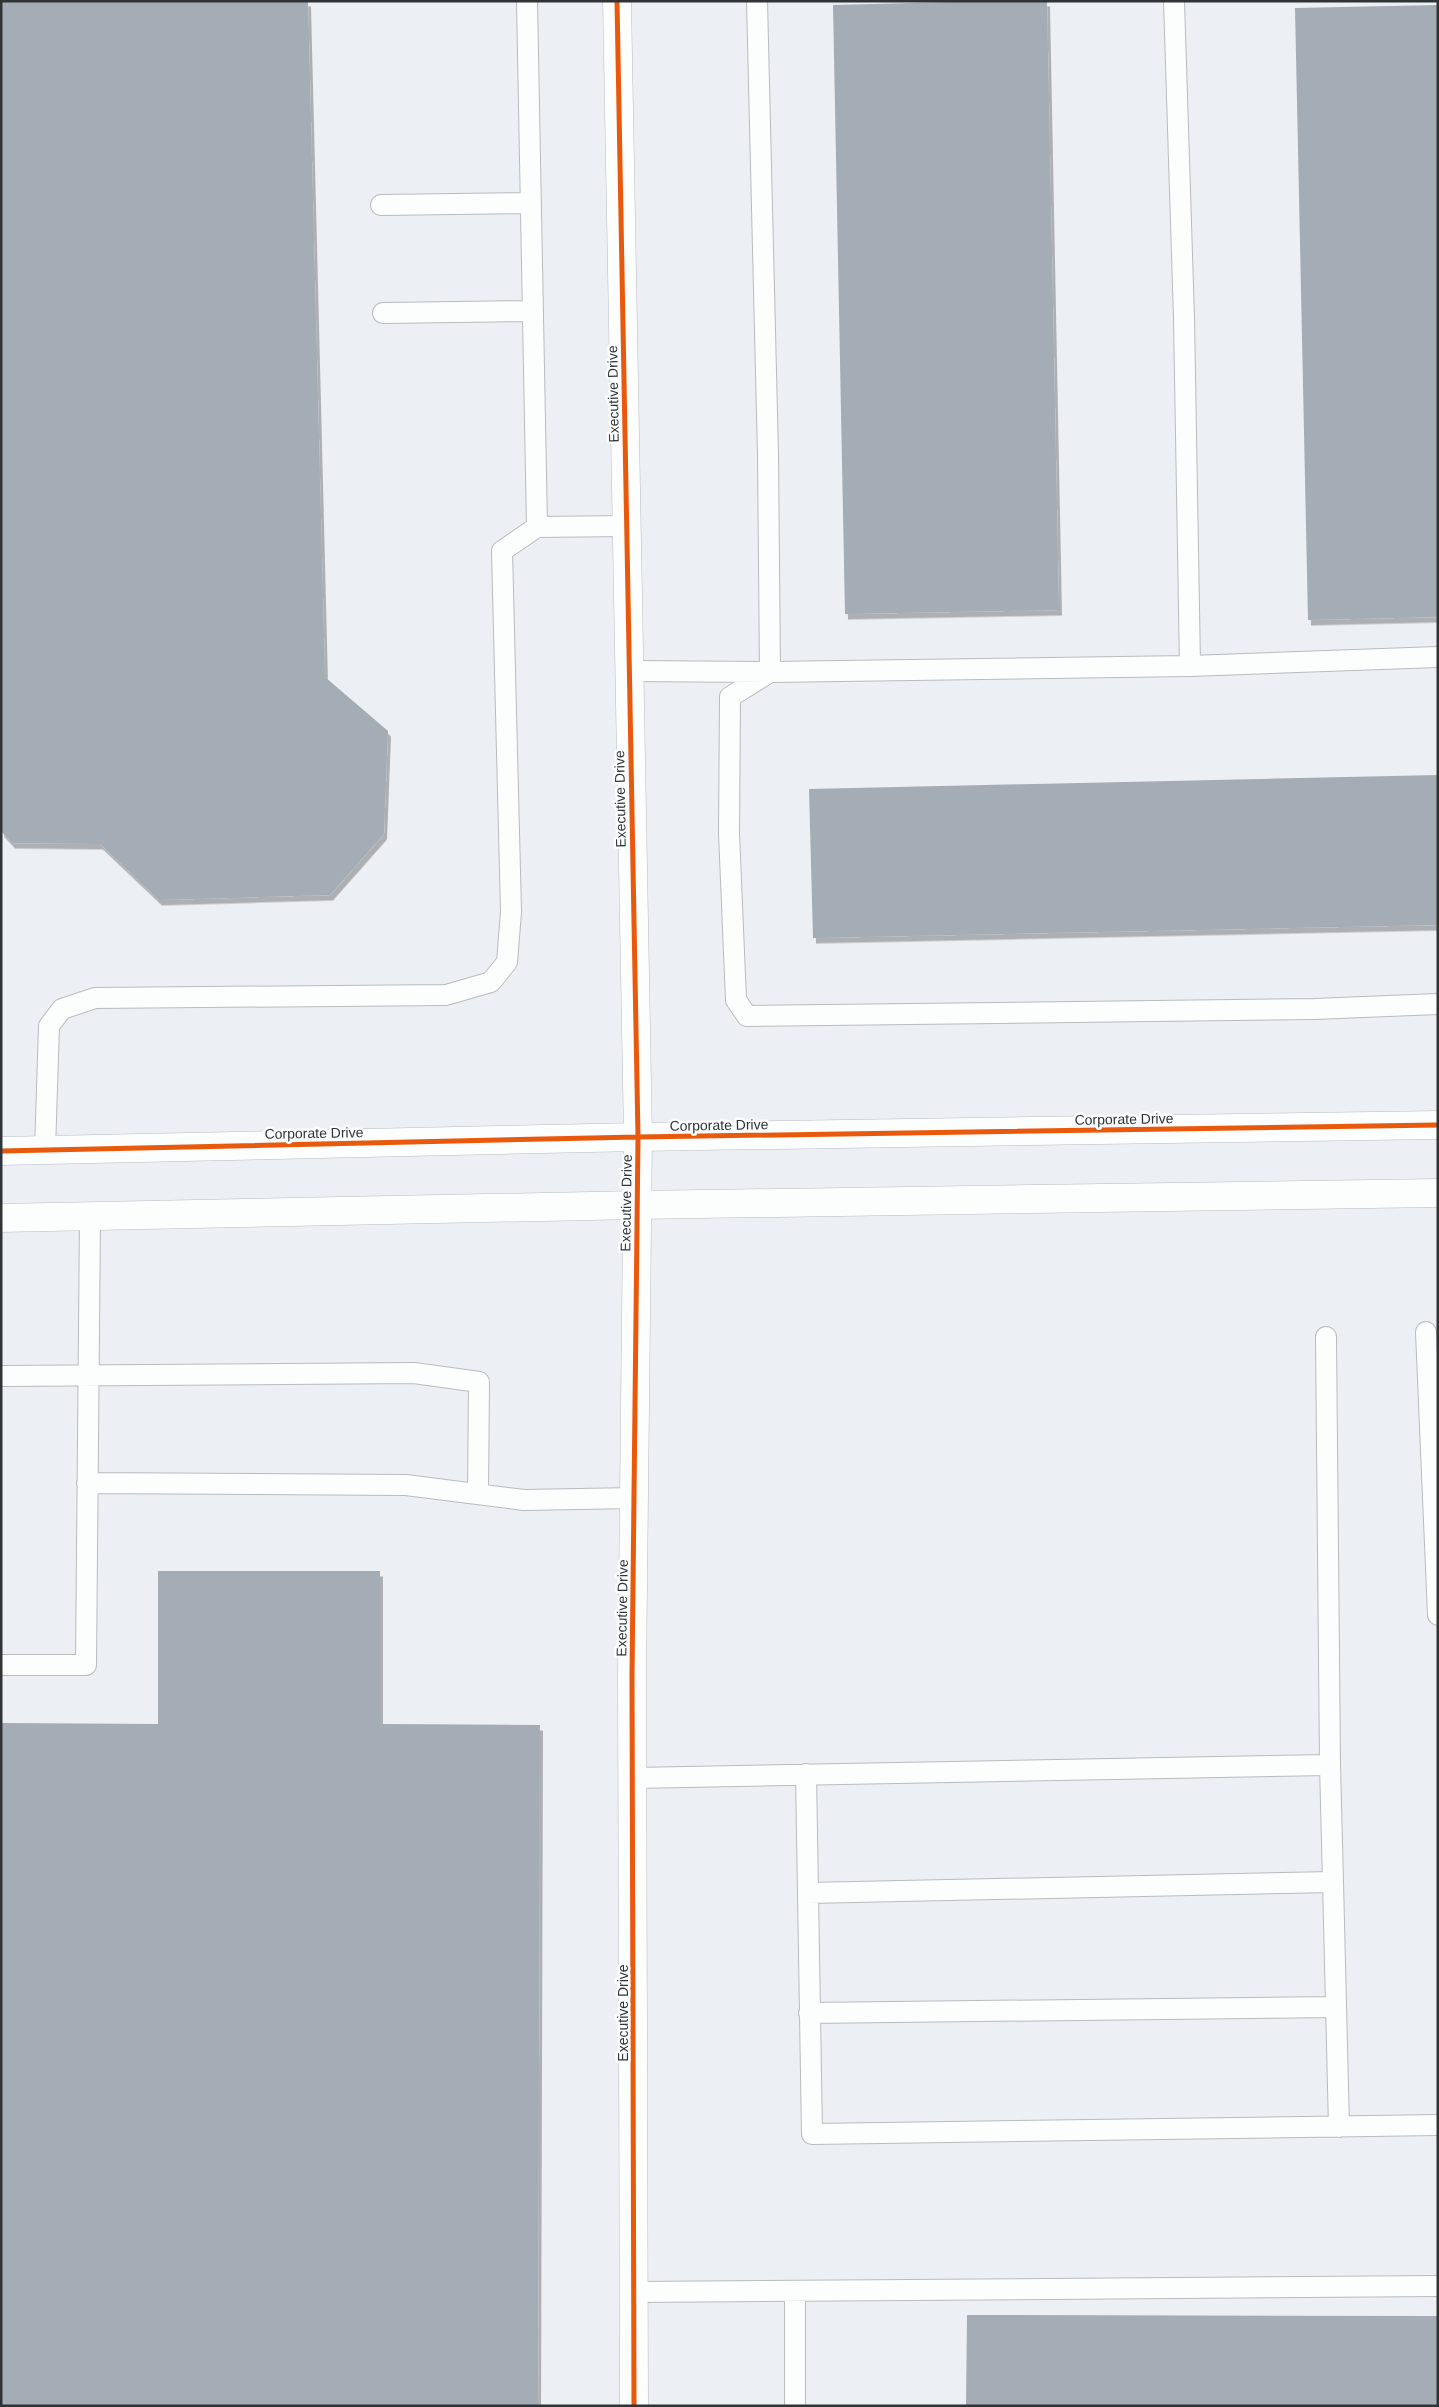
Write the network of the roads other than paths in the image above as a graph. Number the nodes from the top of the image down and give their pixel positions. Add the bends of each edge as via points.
1 (527, 1) edge
2 (617, 1) edge
3 (757, 1) edge
4 (1174, 1) edge
5 (531, 203) junction
6 (381, 205) dead end
7 (532, 311) junction
8 (383, 313) dead end
9 (626, 526) junction
10 (537, 527) junction
11 (1438, 657) edge
12 (1190, 666) junction
13 (629, 671) junction
14 (770, 672) junction
15 (1438, 1004) edge
16 (1438, 1125) edge
17 (638, 1137) junction
18 (45, 1150) junction
19 (1, 1151) edge
20 (1438, 1193) edge
21 (637, 1205) junction
22 (90, 1216) junction
23 (1, 1218) edge
24 (1426, 1332) dead end
25 (1326, 1338) dead end
26 (88, 1375) junction
27 (1, 1376) edge
28 (87, 1484) junction
29 (478, 1494) junction
30 (634, 1498) junction
31 (1438, 1615) edge
32 (1, 1665) edge
33 (1330, 1765) junction
34 (806, 1774) junction
35 (634, 1778) junction
36 (1333, 1882) junction
37 (808, 1893) junction
38 (1336, 2006) junction
39 (810, 2013) junction
40 (1438, 2125) edge
41 (1339, 2127) junction
42 (1438, 2286) edge
43 (795, 2291) junction
44 (635, 2292) junction
45 (634, 2406) edge
46 (795, 2406) edge

1 - 5 lane
2 - 9 street, Executive Drive
3 - 14 lane
4 - 12 lane
5 - 6 lane
5 - 7 lane
7 - 8 lane
7 - 10 lane
9 - 10 lane
9 - 13 street, Executive Drive
10 - 18 lane via 502,552 511,912 507,962 491,982 446,995 95,998 62,1009 49,1026
11 - 12 lane
12 - 14 lane
13 - 14 lane
13 - 17 street, Executive Drive
14 - 15 lane via 730,697 729,833 736,1000 747,1016 1285,1010
16 - 17 street, Corporate Drive
17 - 18 street, Corporate Drive
17 - 21 street, Executive Drive
18 - 19 street, Corporate Drive
20 - 21 street
21 - 22 street
21 - 30 street, Executive Drive
22 - 23 street
22 - 26 lane
24 - 31 lane
25 - 33 lane
26 - 27 lane
26 - 28 lane
26 - 29 lane via 414,1373 479,1382
28 - 29 lane via 406,1486
28 - 32 lane via 86,1665
29 - 30 lane via 524,1500
30 - 35 street, Executive Drive
33 - 34 lane
33 - 36 lane
34 - 35 lane
34 - 37 lane
35 - 44 street, Executive Drive
36 - 37 lane
36 - 38 lane
37 - 39 lane
38 - 39 lane
38 - 41 lane
39 - 41 lane via 812,2134
40 - 41 lane
42 - 43 lane
43 - 44 lane
43 - 46 lane
44 - 45 street, Executive Drive

